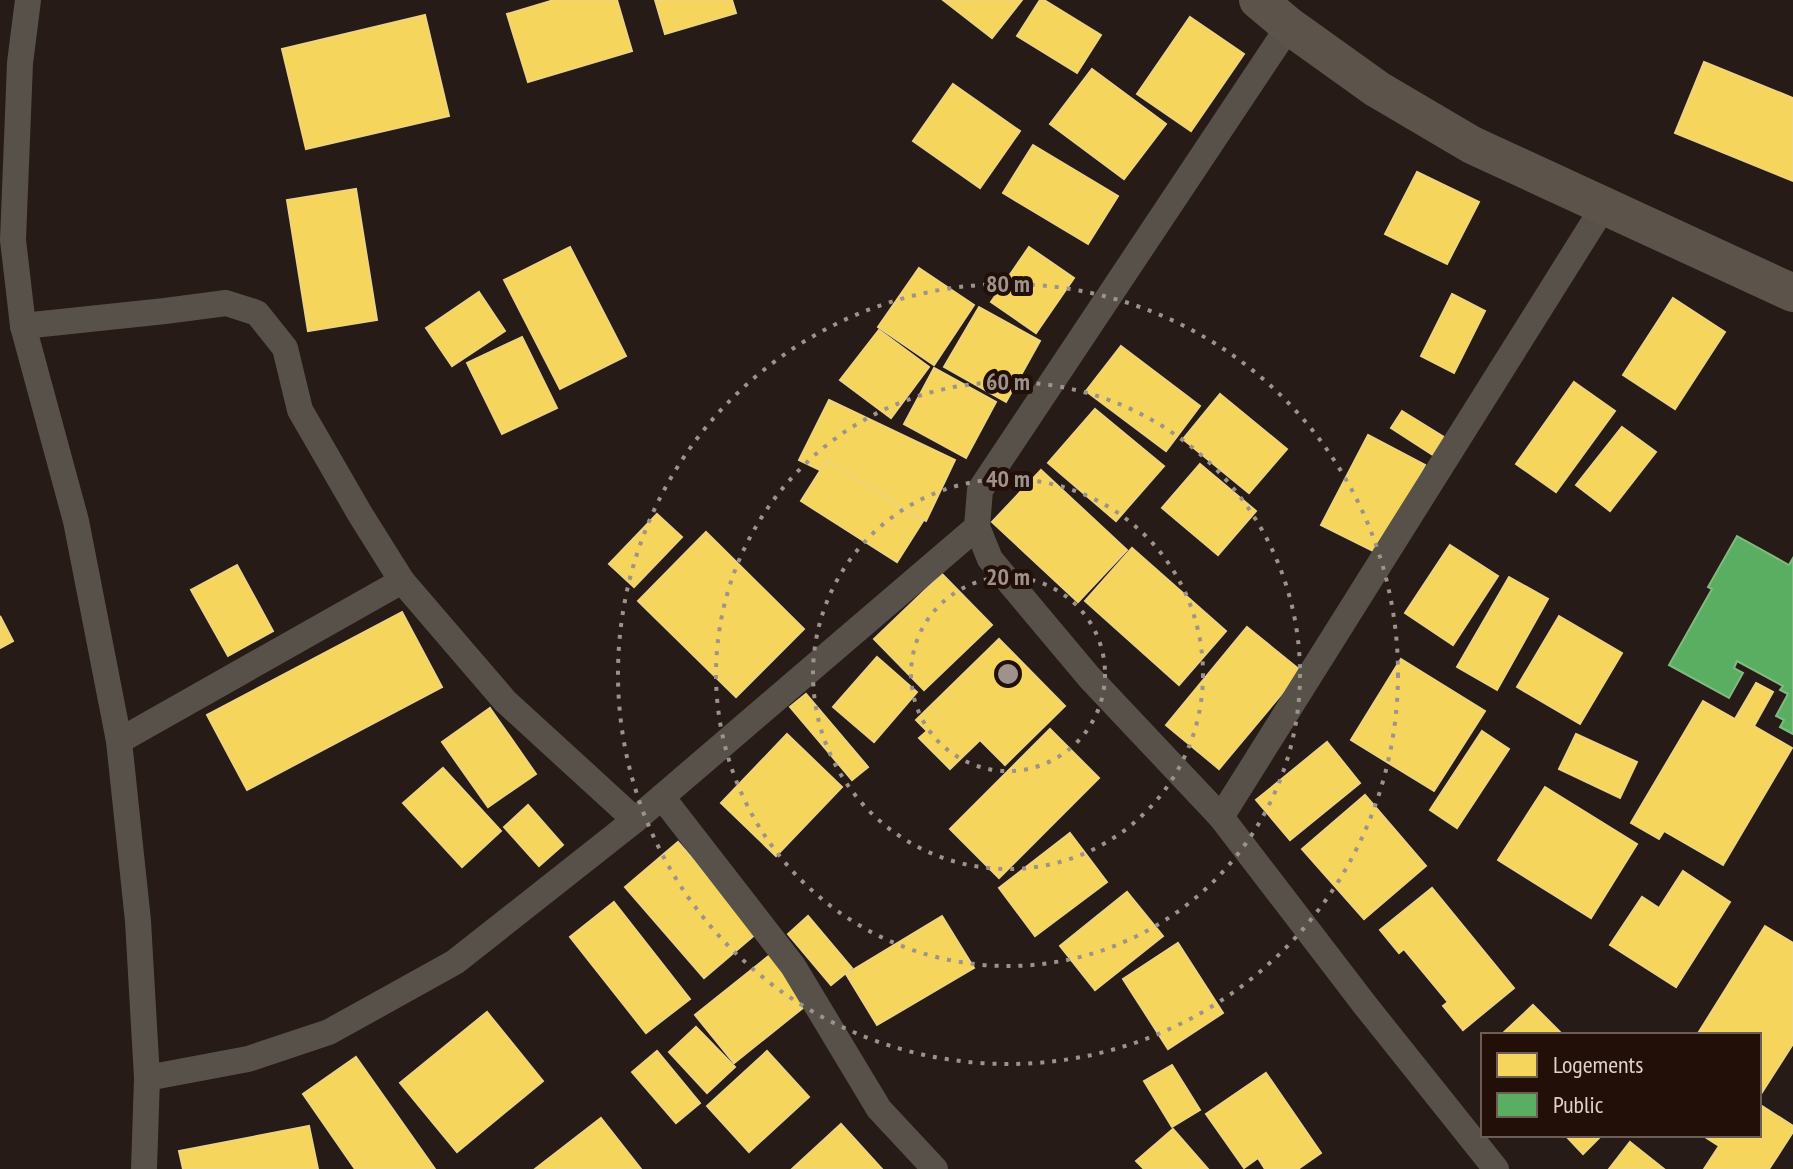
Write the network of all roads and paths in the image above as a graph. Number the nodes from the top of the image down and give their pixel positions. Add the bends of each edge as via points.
1 (28, 0) edge
2 (1258, 0) edge
3 (1289, 26) junction
4 (1604, 206) junction
5 (7, 248) edge
6 (1793, 293) edge
7 (23, 326) junction
8 (977, 527) junction
9 (402, 581) junction
10 (119, 741) junction
11 (662, 797) junction
12 (1221, 817) junction
13 (635, 820) junction
14 (147, 1078) junction
15 (144, 1169) edge
16 (935, 1169) edge
17 (1496, 1169) edge

1 - 5 street
2 - 3 street
3 - 4 street via 1377,89 1472,145
3 - 8 street via 980,490
4 - 6 street
4 - 12 street
5 - 7 street
7 - 9 street via 226,303 257,313 285,348 300,410
7 - 10 street via 76,521
8 - 11 street
8 - 12 street via 990,559 1089,677
9 - 10 street
9 - 13 street via 505,701
10 - 14 street via 138,921
11 - 13 street
11 - 16 street via 793,966 879,1109
12 - 17 street
13 - 14 street via 455,962 329,1032 248,1059
14 - 15 street

